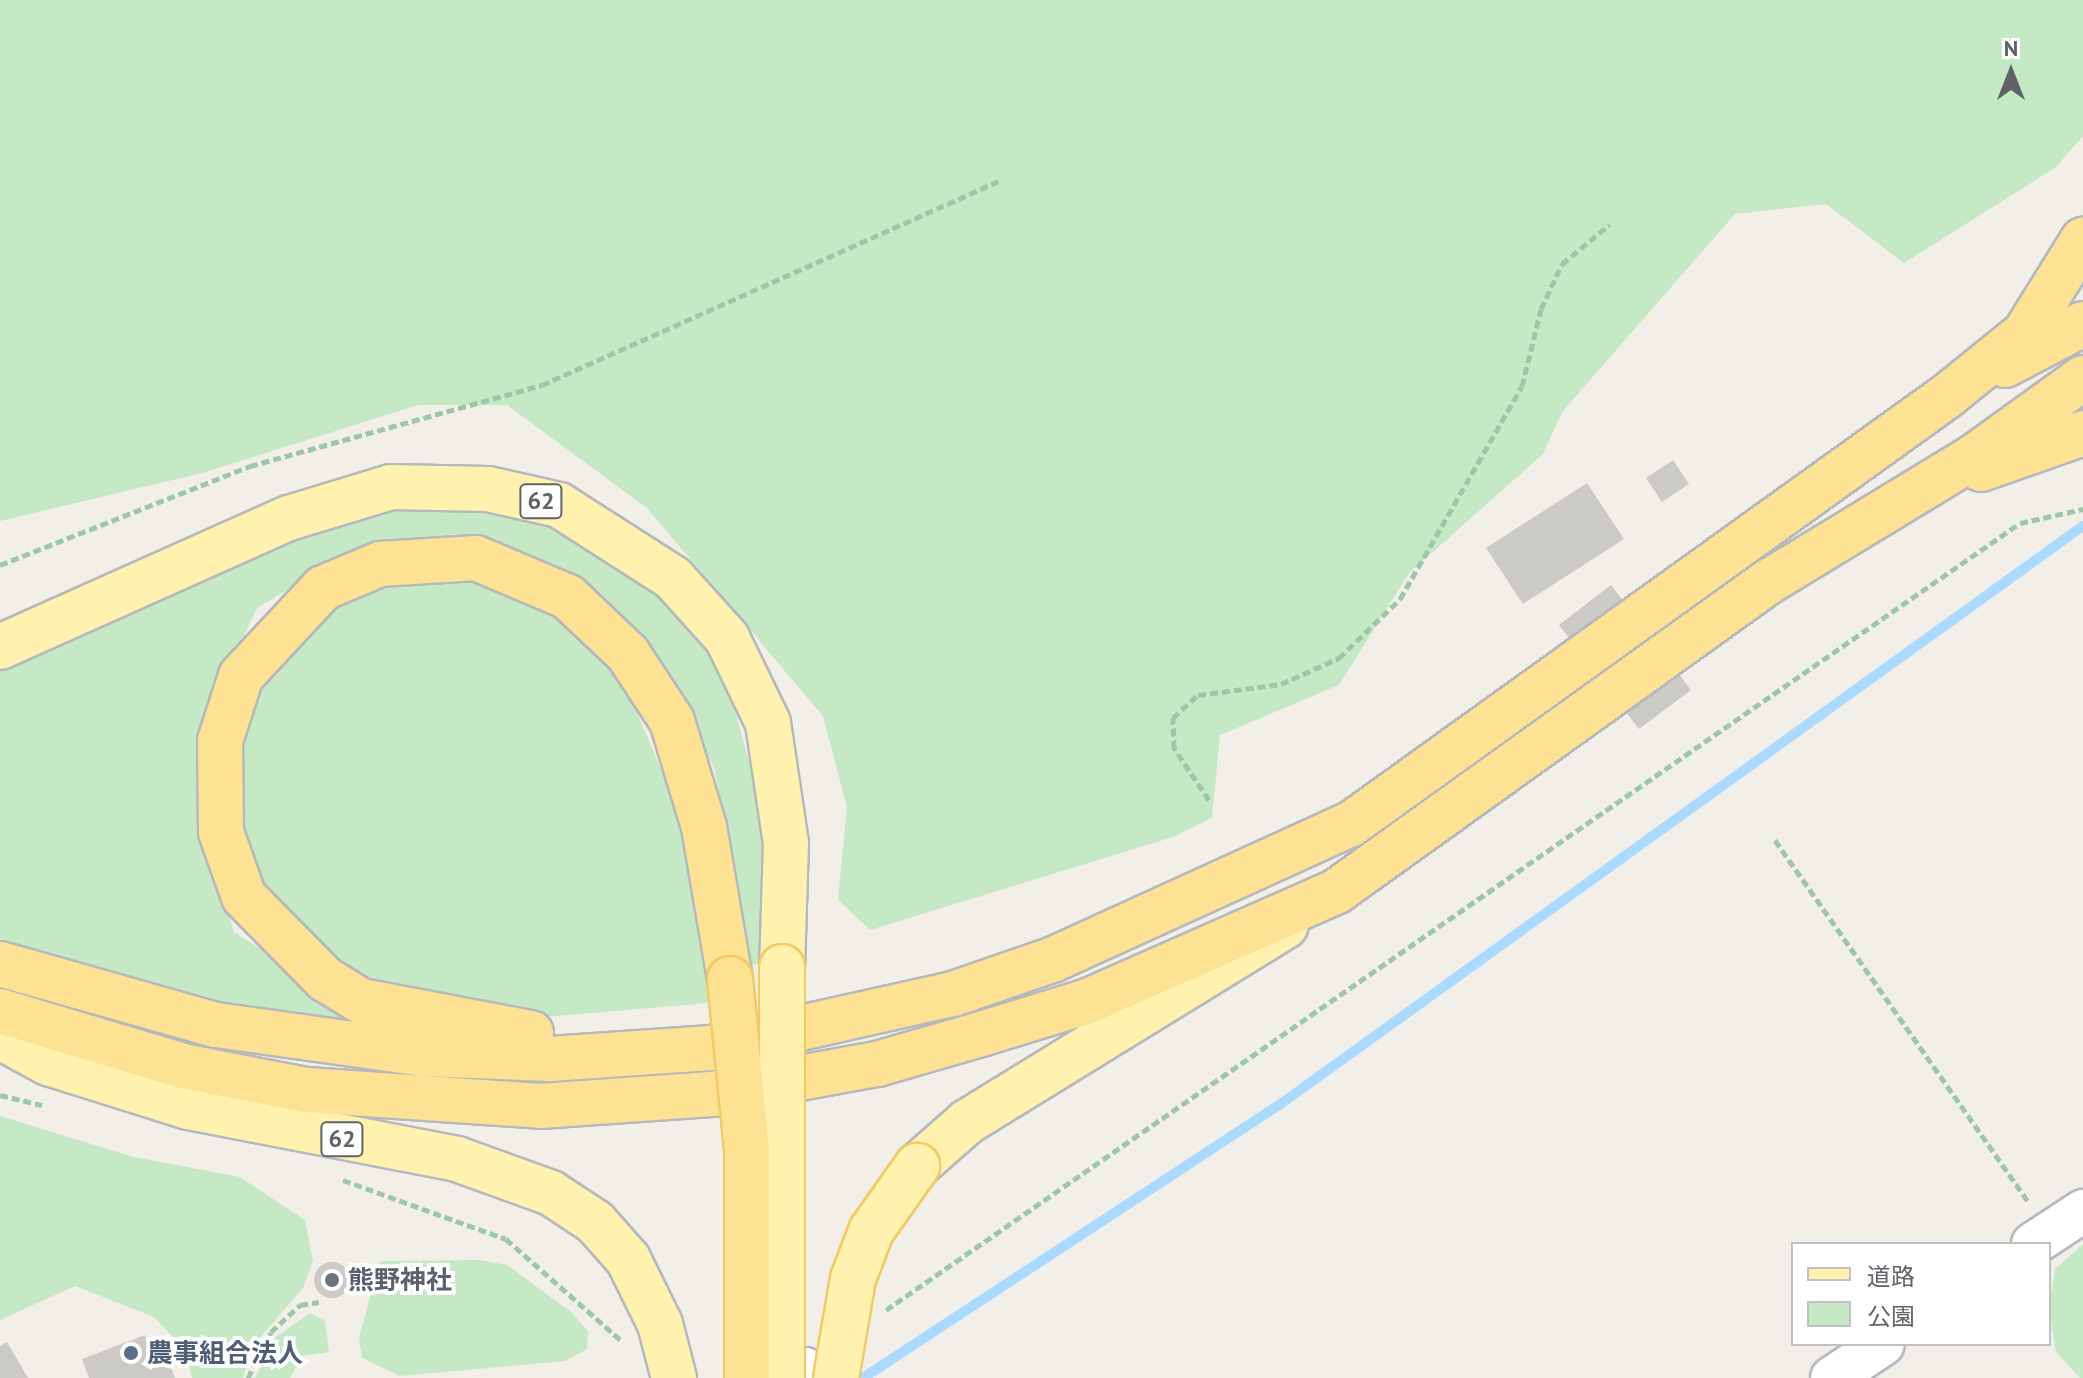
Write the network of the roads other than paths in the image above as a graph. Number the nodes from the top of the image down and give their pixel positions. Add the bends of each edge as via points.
1 (2083, 240) edge
2 (2083, 324) edge
3 (2083, 378) edge
4 (1947, 396) junction
5 (2083, 433) edge
6 (1907, 495) junction
7 (0, 647) edge
8 (1337, 891) junction
9 (0, 964) edge
10 (0, 1011) edge
11 (0, 1037) edge
12 (711, 1048) junction
13 (1880, 1346) edge
14 (674, 1378) edge
15 (747, 1378) edge
16 (782, 1378) edge
17 (789, 1378) edge
18 (815, 1378) edge
19 (836, 1378) edge
20 (1832, 1378) edge

1 - 4 highway via 2025,333
2 - 4 highway
3 - 6 highway
4 - 12 highway via 1351,824 1052,960 911,1004
5 - 6 highway
6 - 8 highway via 1768,582
7 - 16 main road, 62, bridge via 289,518 391,487 488,489 559,505 673,578 727,638 768,723 786,843
8 - 10 highway via 1088,1001 877,1064 712,1094 540,1106 323,1092 183,1066
8 - 19 main road, bridge via 1209,978 967,1122 917,1166 871,1231 853,1279
9 - 12 highway via 216,1025 424,1054 550,1059
11 - 14 main road, 62 via 48,1063 188,1107 457,1159 551,1193 595,1222 647,1293
12 - 15 highway, bridge via 485,1028 361,1001 325,979 244,897 221,832 220,741 241,676 323,588 380,564 476,558 568,597 628,654 672,721 704,827 730,979 747,1149
13 - 20 street
17 - 18 street via 806,1365

